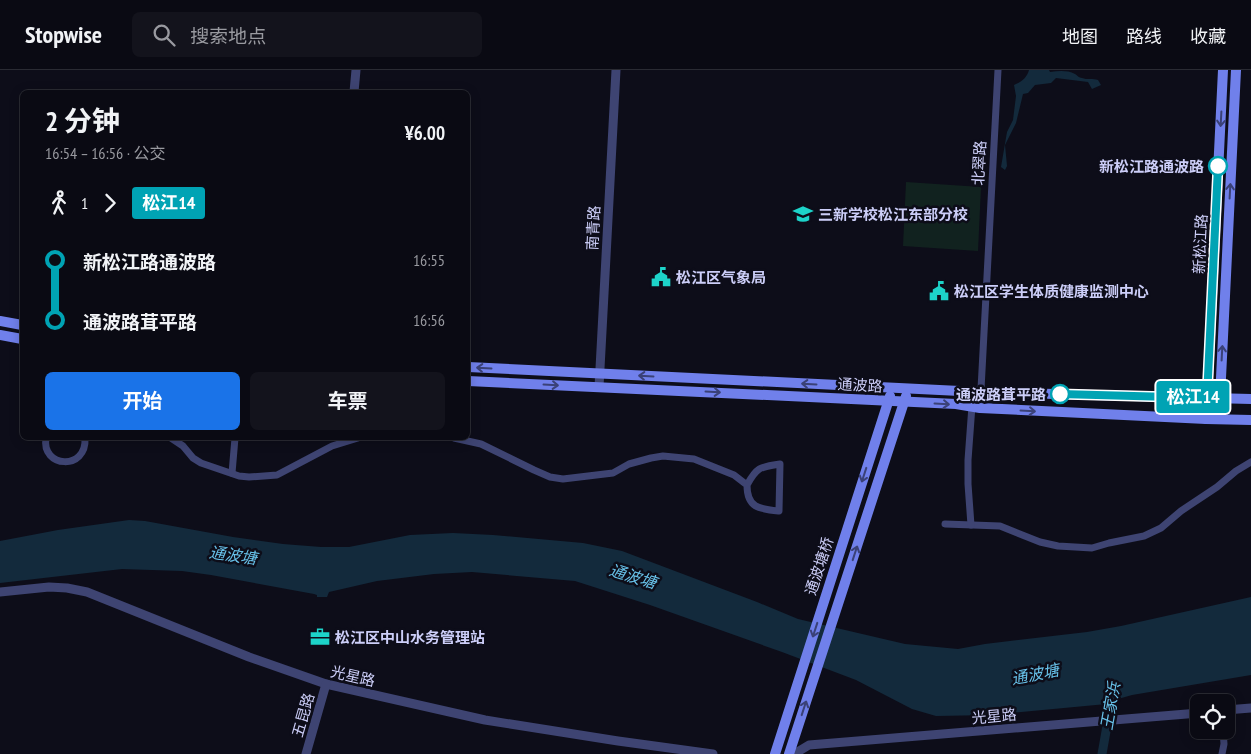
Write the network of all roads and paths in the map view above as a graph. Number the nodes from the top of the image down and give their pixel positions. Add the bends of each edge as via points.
1 (356, 70) edge
2 (616, 70) edge
3 (998, 70) edge
4 (1223, 70) edge
5 (1236, 70) edge
6 (354, 90) edge
7 (0, 321) edge
8 (20, 326) edge
9 (0, 335) edge
10 (20, 339) edge
11 (470, 367) edge
12 (599, 374) junction
13 (470, 381) edge
14 (599, 387) junction
15 (892, 388) junction
16 (908, 388) junction
17 (977, 392) junction
18 (1207, 398) junction
19 (1220, 398) junction
20 (1251, 398) edge
21 (888, 401) junction
22 (904, 402) junction
23 (976, 408) junction
24 (1206, 419) junction
25 (1219, 419) junction
26 (1251, 420) edge
27 (46, 440) edge
28 (86, 440) edge
29 (174, 440) edge
30 (235, 440) edge
31 (349, 440) edge
32 (463, 440) edge
33 (1251, 462) edge
34 (232, 473) junction
35 (747, 485) junction
36 (945, 524) dead end
37 (971, 525) junction
38 (0, 592) edge
39 (326, 684) junction
40 (1251, 708) edge
41 (1235, 709) edge
42 (1190, 713) edge
43 (1224, 739) edge
44 (306, 754) edge
45 (713, 754) edge
46 (775, 754) edge
47 (789, 754) edge
48 (794, 754) edge
49 (1222, 754) edge

1 - 6 street
2 - 12 street, 南青路
3 - 17 street, 北翠路
4 -> 18 main road, 新松江路
19 -> 5 main road, 新松江路
7 - 8 main road
9 - 10 main road
12 -> 11 main road, 通波路
12 - 14 street, 南青路
15 -> 12 main road, 通波路
13 -> 14 main road, 通波路
14 -> 21 main road, 通波路
15 - 16 main road, 通波路
15 - 21 main road, 通波塘桥
16 - 17 main road, 通波路
16 - 22 main road
17 - 18 main road, 通波路
17 - 23 street, 北翠路
18 - 19 main road, 通波路
18 - 24 main road, 新松江路
19 - 20 main road, 通波路
19 - 25 main road, 新松江路
21 - 22 main road, 通波路
21 -> 46 main road, 通波塘桥
22 -> 23 main road, 通波路
47 -> 22 main road
23 -> 24 main road, 通波路
23 - 37 street, 北翠路 via 968,460
24 - 25 main road, 通波路
25 - 26 main road, 通波路
27 - 28 street via 50,454 67,462 79,456
29 - 34 street via 201,463
30 - 34 street
31 - 34 street via 277,475 249,477
32 - 35 street via 481,444 550,477 564,479 613,473 629,464 663,456 694,459 734,475
33 - 37 street via 1161,528 1144,536 1092,548 1040,542 1000,526
35 - 35 street via 755,472 780,464 779,512 753,506
36 - 37 street
38 - 39 street, 光星路 via 49,587 87,592
39 - 44 street, 五昆路
39 - 45 street, 光星路 via 485,720
40 - 41 street
42 - 48 street, 光星路 via 809,746
43 - 49 street

